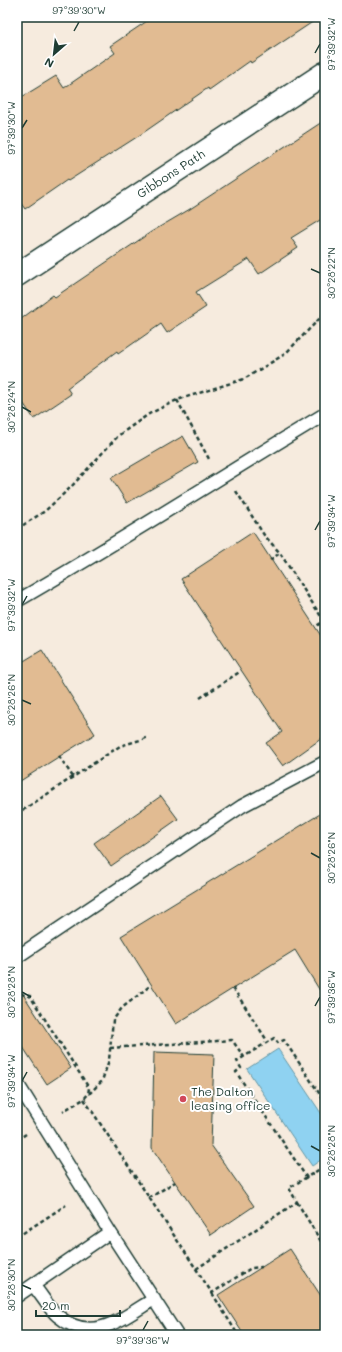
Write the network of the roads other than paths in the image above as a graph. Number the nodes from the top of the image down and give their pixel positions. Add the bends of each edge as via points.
1 (325, 73) edge
2 (17, 275) edge
3 (325, 414) edge
4 (17, 601) edge
5 (325, 762) edge
6 (17, 957) edge
7 (17, 1083) edge
8 (110, 1232) junction
9 (33, 1285) junction
10 (17, 1296) edge
11 (154, 1299) junction
12 (177, 1335) edge

1 - 2 street, Gibbons Path
3 - 4 lane via 92,558
5 - 6 lane via 242,806
7 - 8 lane
8 - 9 lane
8 - 11 lane
9 - 10 lane
9 - 11 lane via 57,1316 74,1327 93,1330 111,1325
11 - 12 lane

